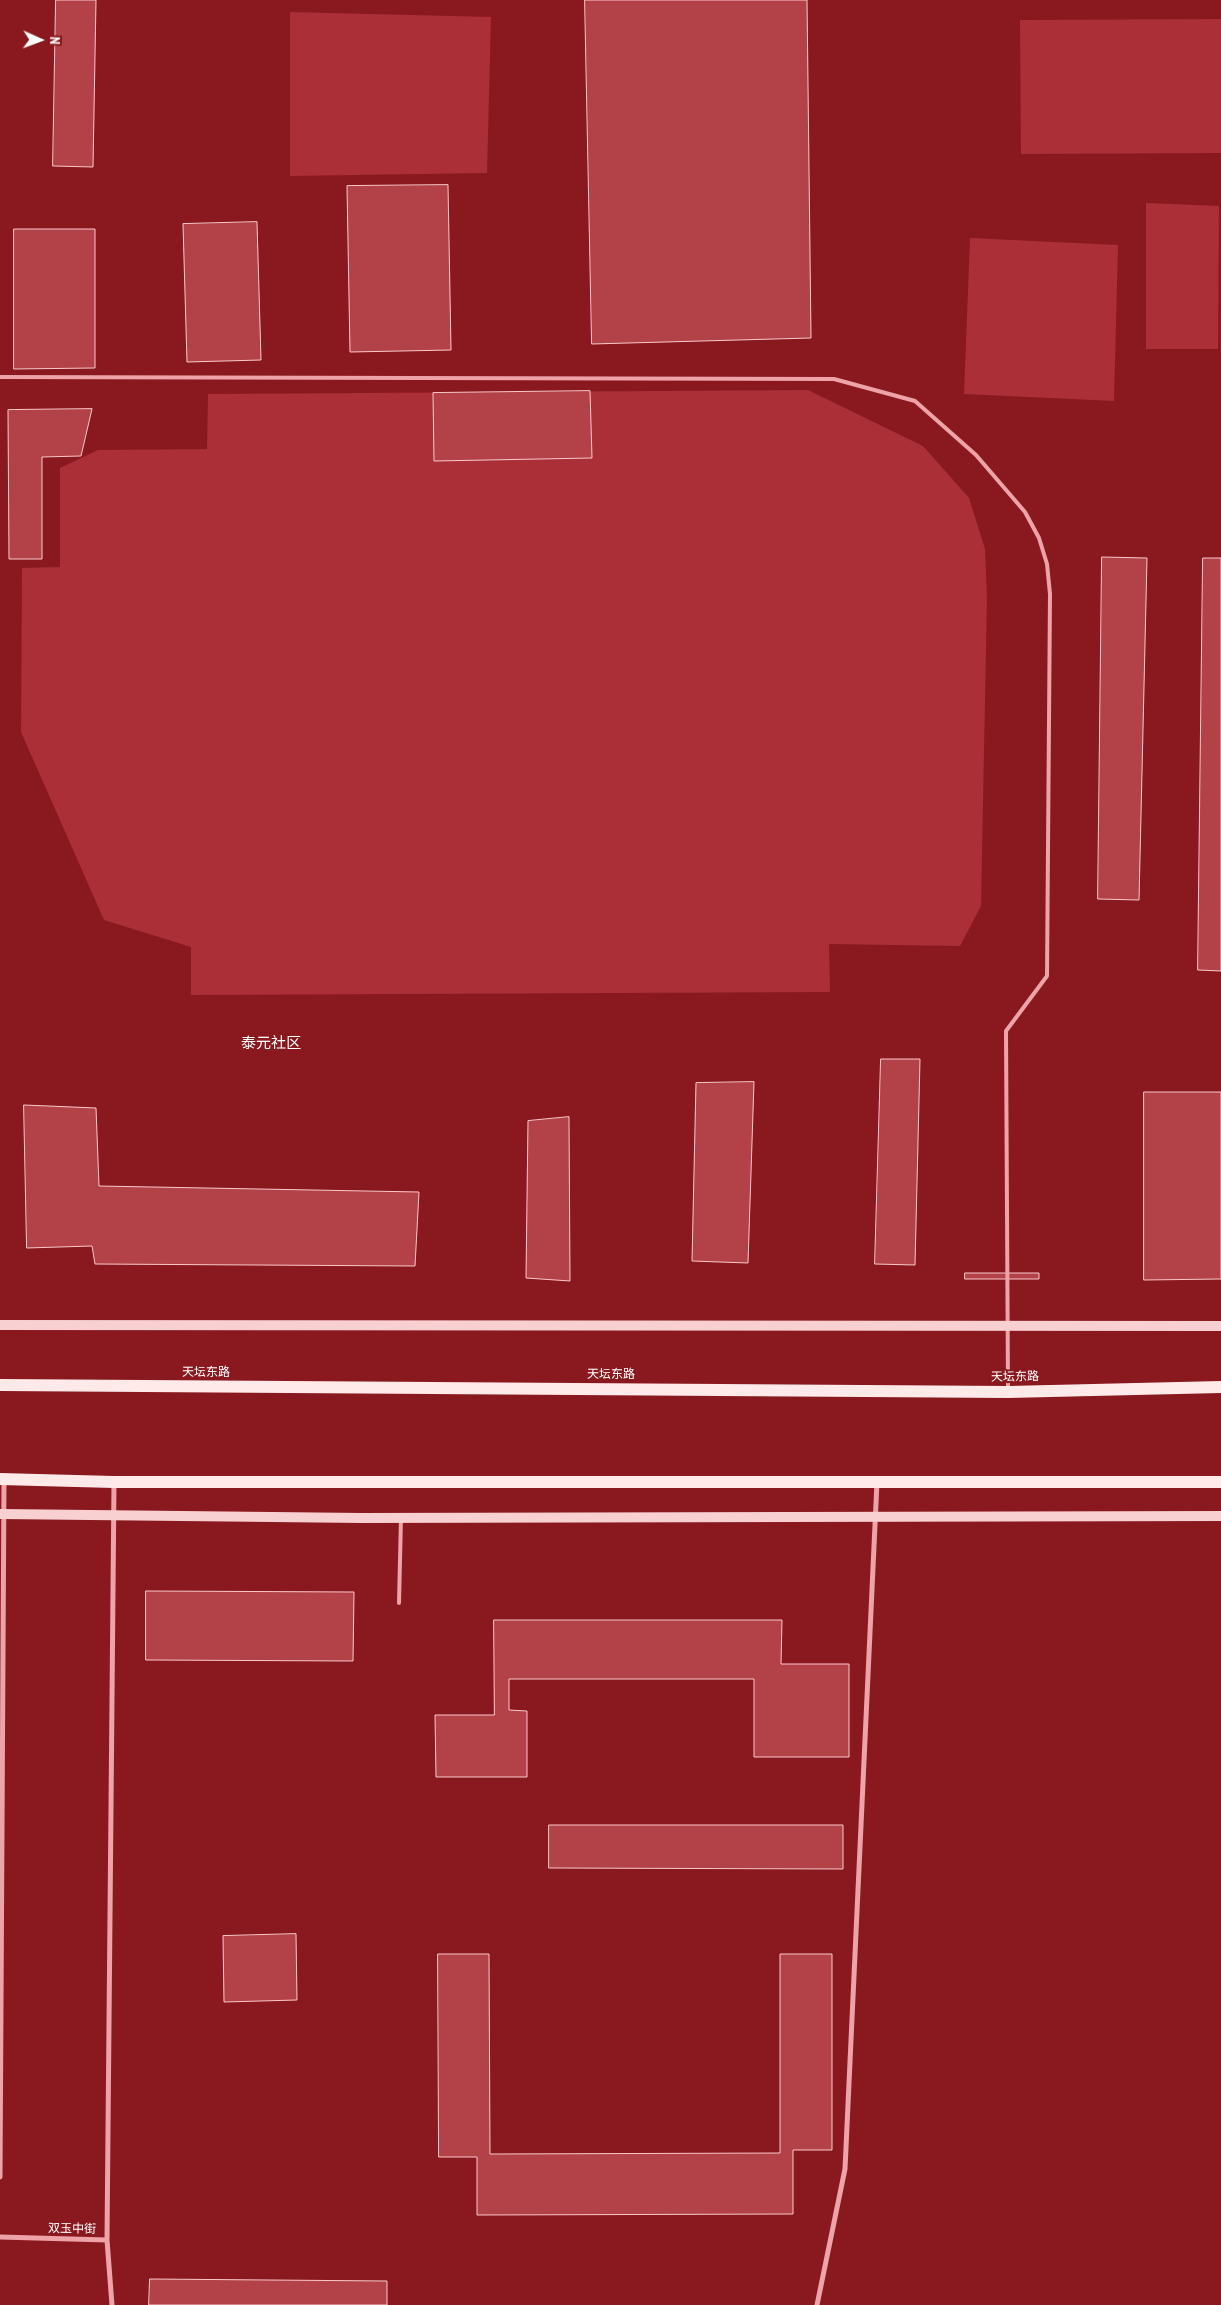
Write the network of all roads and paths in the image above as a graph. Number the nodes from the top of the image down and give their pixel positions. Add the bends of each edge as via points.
1 (0, 377) edge
2 (0, 1325) edge
3 (1007, 1326) junction
4 (1221, 1326) edge
5 (0, 1386) edge
6 (1221, 1387) edge
7 (1008, 1392) junction
8 (2, 1479) edge
9 (114, 1482) junction
10 (877, 1482) junction
11 (1221, 1482) edge
12 (2, 1514) edge
13 (113, 1515) junction
14 (876, 1516) junction
15 (1221, 1516) edge
16 (402, 1518) junction
17 (399, 1603) dead end
18 (0, 2177) edge
19 (0, 2237) edge
20 (107, 2240) junction
21 (112, 2305) edge
22 (817, 2305) edge

1 - 3 lane via 834,379 915,401 976,455 1025,512 1039,538 1047,564 1050,594 1047,976 1006,1032
2 - 3 street
3 - 4 street
3 - 7 lane
5 - 7 main road, 天坛东路
6 - 7 main road, 天坛东路
8 - 9 main road
8 - 12 street
9 - 10 main road
9 - 13 street
10 - 11 main road
10 - 14 street
12 - 13 street
12 - 18 street
13 - 16 street
13 - 20 street
14 - 15 street
14 - 16 street
14 - 22 street via 845,2169
16 - 17 lane
19 - 20 street, 双玉中街
20 - 21 street, 双玉中街

